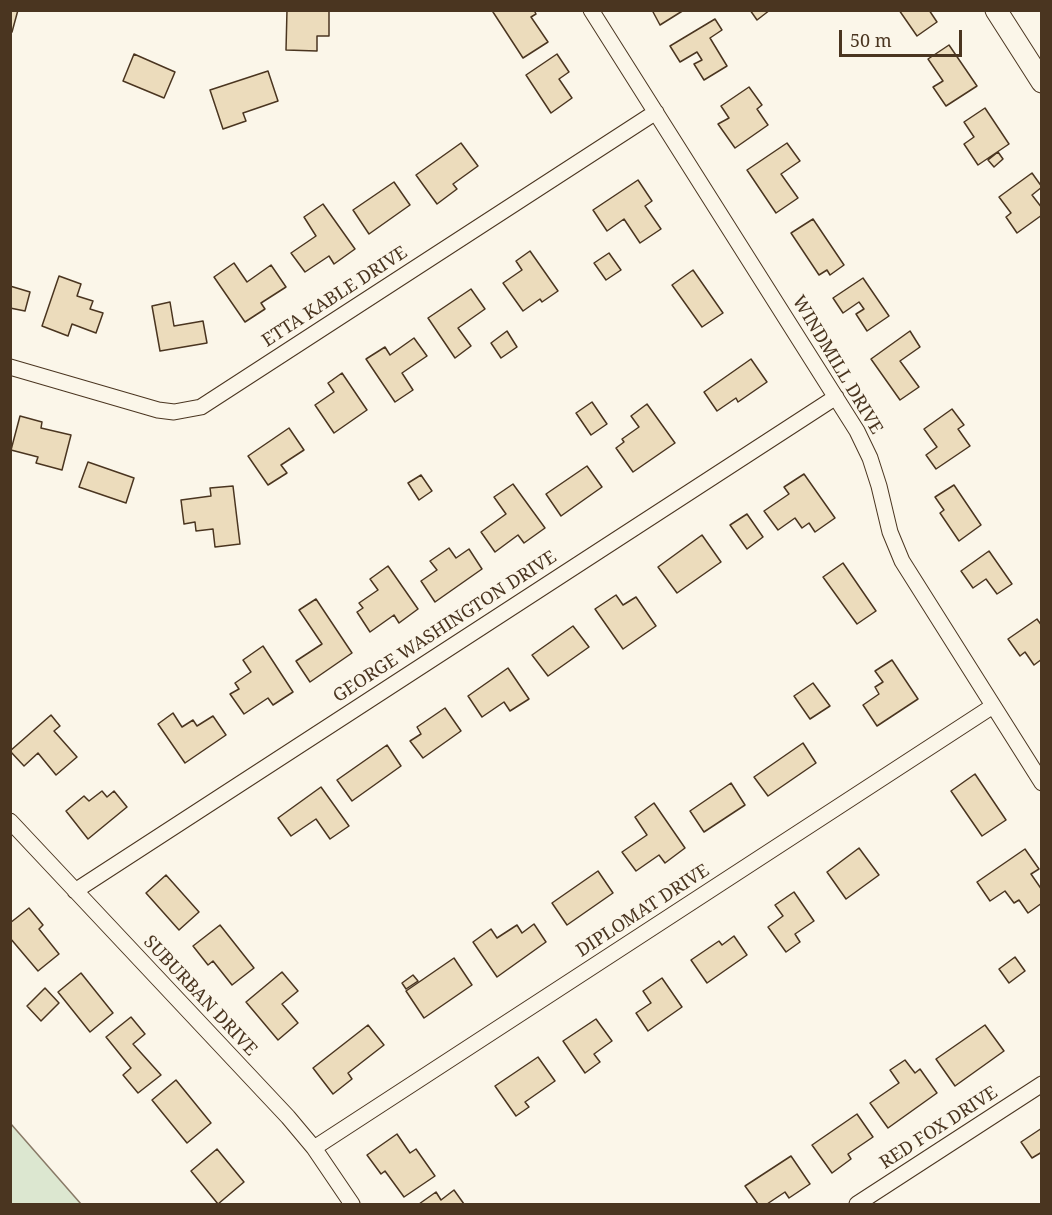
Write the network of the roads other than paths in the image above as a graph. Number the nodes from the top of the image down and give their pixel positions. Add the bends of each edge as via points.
1 (591, 10) edge
2 (996, 10) edge
3 (1041, 82) edge
4 (656, 112) junction
5 (10, 367) edge
6 (836, 397) junction
7 (993, 706) junction
8 (1041, 783) edge
9 (10, 821) edge
10 (75, 891) junction
11 (1041, 1084) edge
12 (314, 1148) junction
13 (352, 1204) edge
14 (857, 1204) edge

1 - 4 street, WINDMILL DRIVE
2 - 3 street
4 - 5 street, ETTA KABLE DRIVE via 201,407 174,412 158,410
4 - 6 street, WINDMILL DRIVE
6 - 7 street, WINDMILL DRIVE via 870,458 902,561
6 - 10 street, GEORGE WASHINGTON DRIVE
7 - 8 street, WINDMILL DRIVE
7 - 12 street, DIPLOMAT DRIVE
9 - 10 street, SUBURBAN DRIVE
10 - 12 street, SUBURBAN DRIVE
11 - 14 street, RED FOX DRIVE
12 - 13 street, SUBURBAN DRIVE

